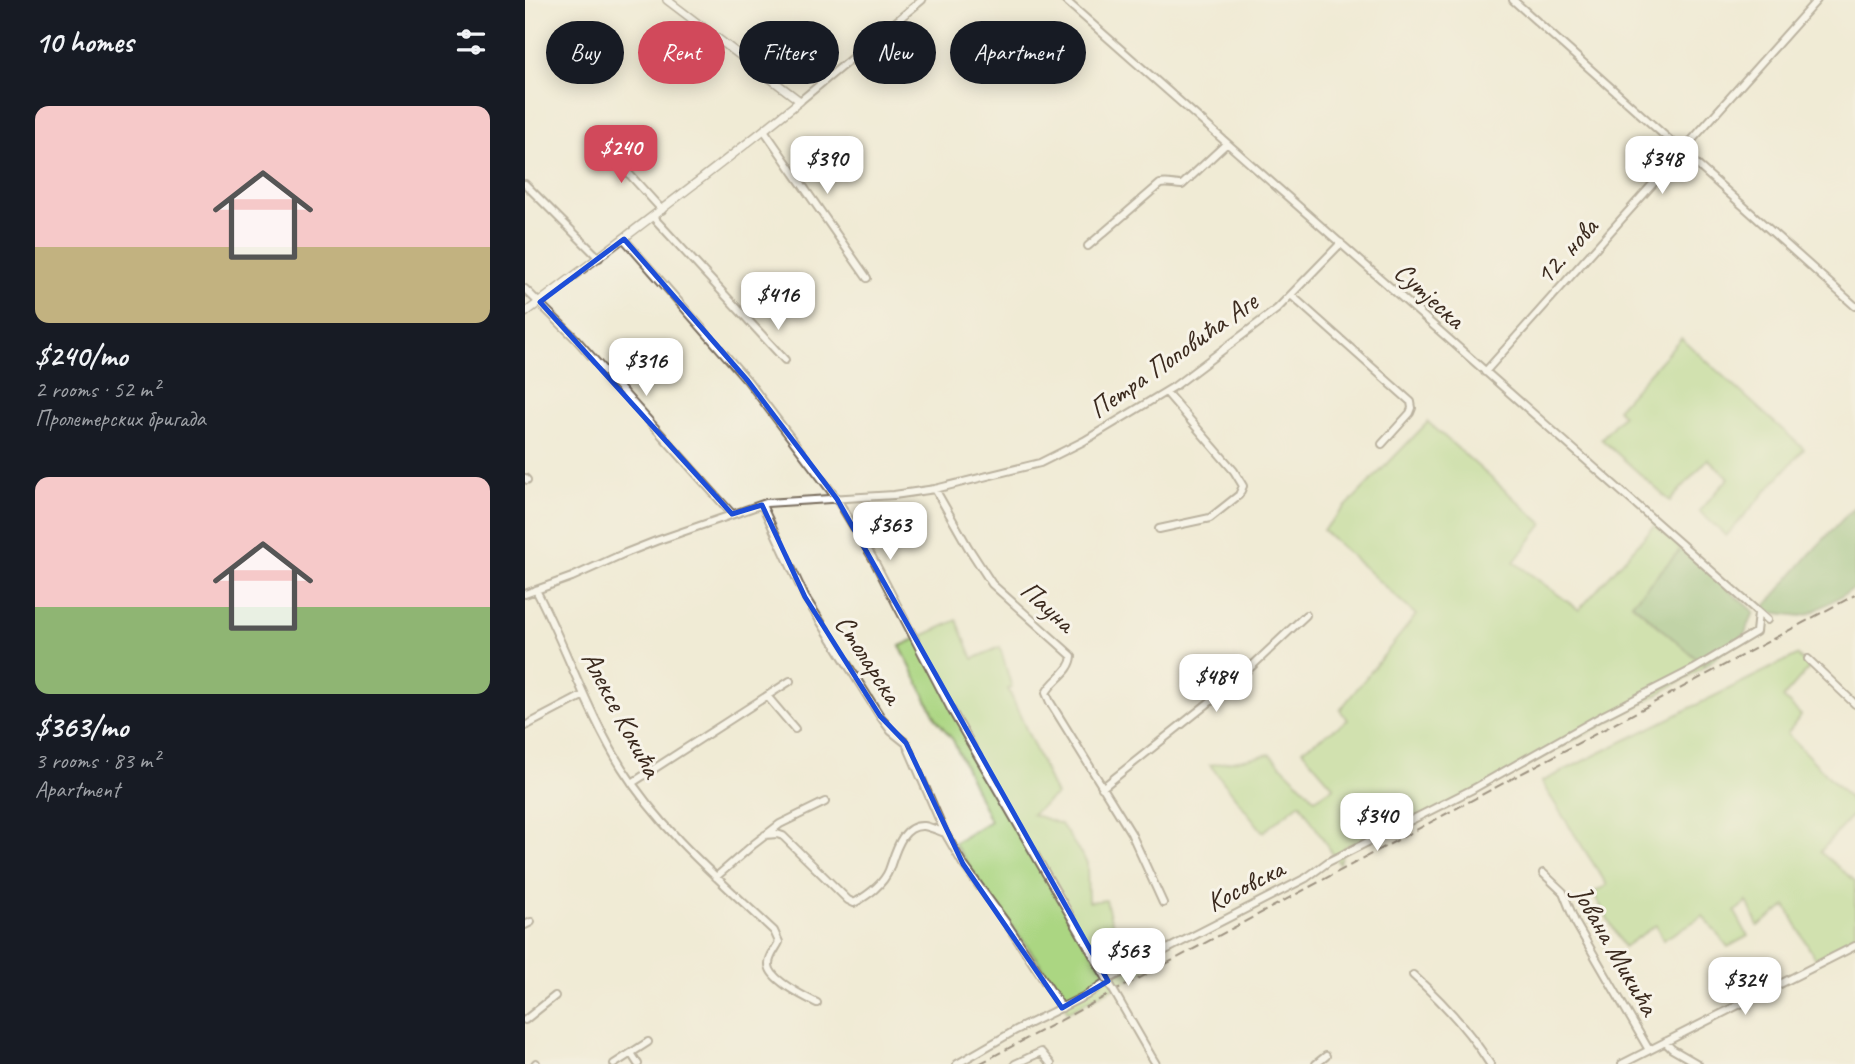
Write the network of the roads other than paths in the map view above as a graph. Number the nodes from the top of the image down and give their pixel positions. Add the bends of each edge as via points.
1 (669, 0) edge
2 (922, 0) edge
3 (1065, 0) edge
4 (1513, 0) edge
5 (1817, 0) edge
6 (800, 101) junction
7 (764, 130) junction
8 (600, 142) dead end
9 (1226, 144) junction
10 (1682, 153) junction
11 (525, 184) edge
12 (662, 210) junction
13 (653, 217) junction
14 (624, 239) junction
15 (1341, 243) junction
16 (1088, 246) dead end
17 (599, 258) junction
18 (867, 278) dead end
19 (525, 289) edge
20 (1291, 295) junction
21 (540, 302) junction
22 (1855, 306) edge
23 (525, 313) edge
24 (785, 360) dead end
25 (1485, 372) junction
26 (1166, 392) junction
27 (1382, 444) dead end
28 (935, 489) junction
29 (837, 499) junction
30 (762, 505) junction
31 (732, 514) junction
32 (1159, 530) dead end
33 (537, 590) junction
34 (525, 594) edge
35 (1758, 612) junction
36 (1306, 615) dead end
37 (1767, 621) dead end
38 (1808, 659) dead end
39 (790, 681) dead end
40 (584, 695) junction
41 (767, 696) junction
42 (1855, 704) edge
43 (525, 726) edge
44 (795, 729) dead end
45 (632, 783) junction
46 (1102, 788) junction
47 (825, 802) dead end
48 (945, 833) junction
49 (765, 835) junction
50 (1543, 873) dead end
51 (716, 877) junction
52 (1163, 903) dead end
53 (1855, 946) edge
54 (1413, 975) dead end
55 (555, 996) dead end
56 (817, 1003) dead end
57 (1062, 1008) junction
58 (525, 1020) edge
59 (648, 1042) dead end
60 (1665, 1042) junction
61 (1649, 1050) junction
62 (631, 1053) junction
63 (1326, 1056) dead end
64 (614, 1064) edge
65 (638, 1064) edge
66 (957, 1064) edge
67 (1015, 1064) edge
68 (1051, 1064) edge
69 (1156, 1064) edge
70 (1316, 1064) edge
71 (1490, 1064) edge
72 (1622, 1064) edge
73 (1698, 1064) edge

1 - 6 street
2 - 6 street
3 - 9 street, Сутјеска
4 - 10 street
5 - 10 street, 12. нова
6 - 7 street
7 - 12 street
7 - 18 street
8 - 12 street
9 - 15 street, Сутјеска
9 - 16 street via 1182,185 1160,184
10 - 22 street
10 - 25 street, 12. нова
11 - 17 street
12 - 13 street
13 - 14 street
13 - 24 street
14 - 17 street
14 - 29 street via 748,381
15 - 20 street, Петра Поповића Аге
15 - 25 street, Сутјеска
17 - 21 street
19 - 21 street
20 - 26 street, Петра Поповића Аге
20 - 27 street via 1411,402 1410,413
21 - 23 street
21 - 31 street
25 - 35 street, Сутјеска
26 - 28 street, Петра Поповића Аге via 1040,463
26 - 32 street via 1234,471 1243,488 1210,518
28 - 29 street, Петра Поповића Аге
28 - 46 street, Пауна via 992,584 1072,656 1069,667 1046,693
29 - 30 street, Петра Поповића Аге
29 - 69 street, bridge via 958,722
30 - 31 street, Петра Поповића Аге
30 - 48 street, Столарска via 805,597 880,716 906,743
31 - 33 street, Петра Поповића Аге
33 - 34 street, Петра Поповића Аге
33 - 40 street, Алексе Кокића
35 - 37 street, Сутјеска
35 - 57 street, Косовска via 1756,632 1694,670
36 - 46 street via 1235,681
38 - 42 street
39 - 41 street
40 - 43 street
40 - 45 street, Алексе Кокића
41 - 44 street
41 - 45 street
45 - 51 street, Алексе Кокића via 673,835
46 - 52 street, Пауна via 1131,833
47 - 49 street
48 - 49 street via 923,826 911,830 897,845 888,872 870,895 854,903 783,836
48 - 57 street
49 - 51 street
50 - 61 street, Јована Микића via 1563,892 1575,922
51 - 56 street, Алексе Кокића via 778,936 769,964 774,975
53 - 60 street, Јована Микића
54 - 71 street via 1445,1004
55 - 58 street
57 - 66 street, Косовска
59 - 62 street
60 - 61 street, Јована Микића
60 - 73 street
61 - 72 street, Јована Микића
62 - 64 street
62 - 65 street
63 - 70 street
67 - 68 street via 1041,1052

